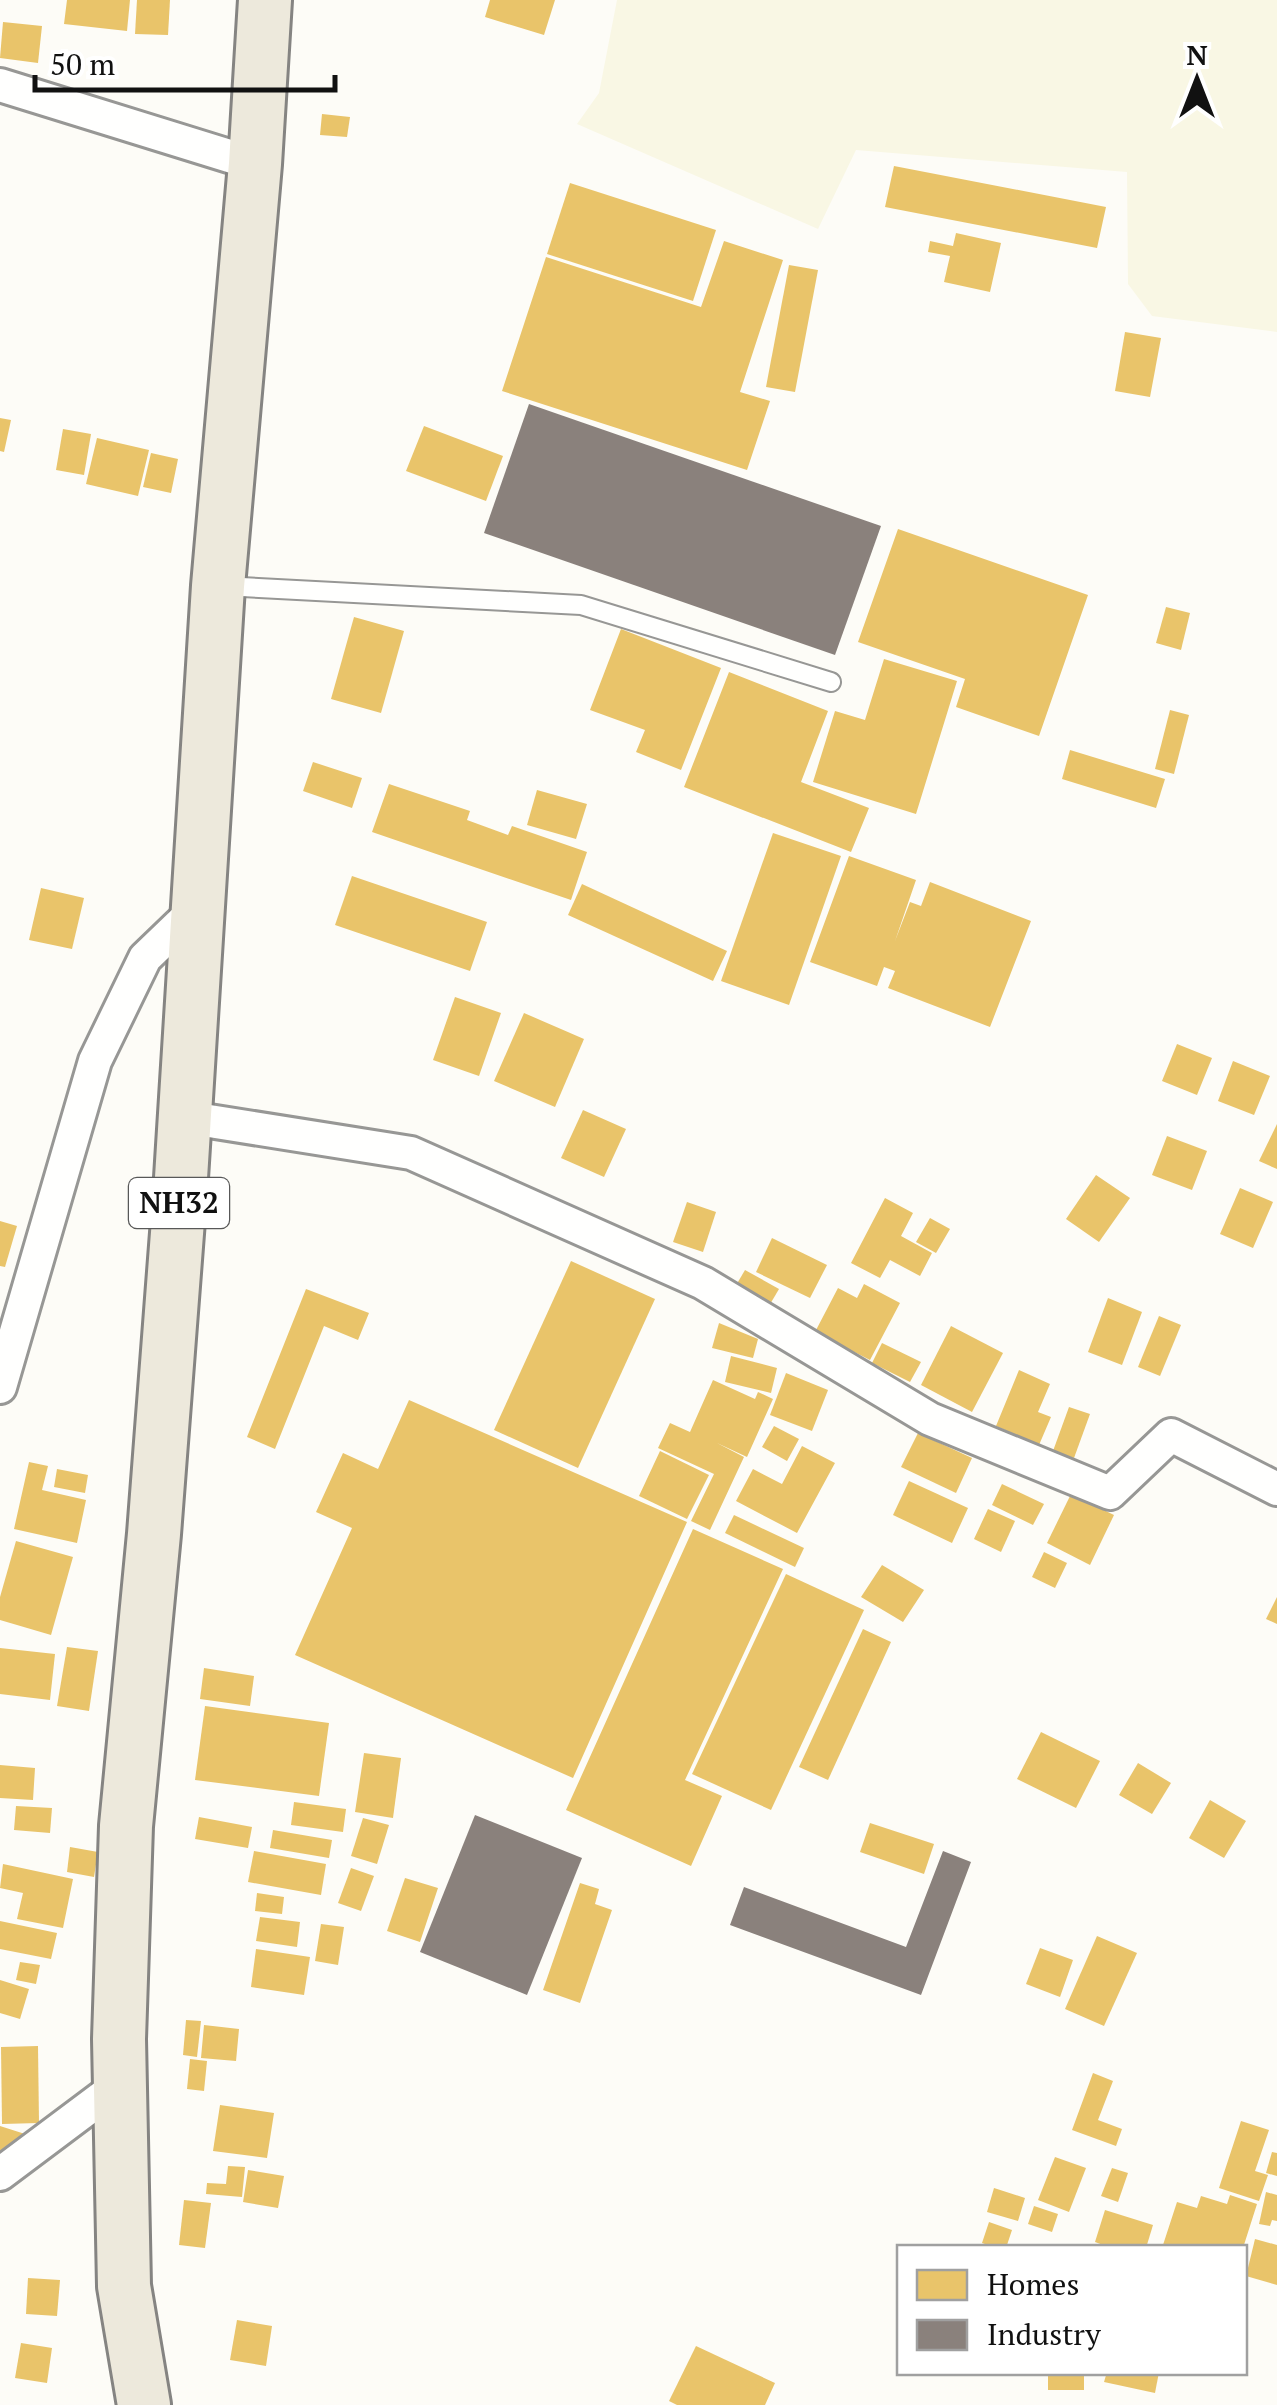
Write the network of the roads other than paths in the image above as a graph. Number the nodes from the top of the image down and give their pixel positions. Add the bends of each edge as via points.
1 (265, 0) edge
2 (0, 85) edge
3 (255, 164) junction
4 (218, 586) junction
5 (831, 682) dead end
6 (198, 907) junction
7 (184, 1116) junction
8 (0, 1387) edge
9 (1277, 1488) edge
10 (120, 2084) junction
11 (0, 2174) edge
12 (144, 2405) edge

1 - 3 main road, NH32
2 - 3 street
3 - 4 main road, NH32
4 - 5 lane via 582,605
4 - 6 main road, NH32
6 - 7 main road, NH32
6 - 8 street via 145,958 95,1061
7 - 9 street via 411,1153 703,1283 930,1420 1110,1493 1171,1436
7 - 10 main road, NH32 via 126,1826
10 - 11 street
10 - 12 main road, NH32 via 124,2286

